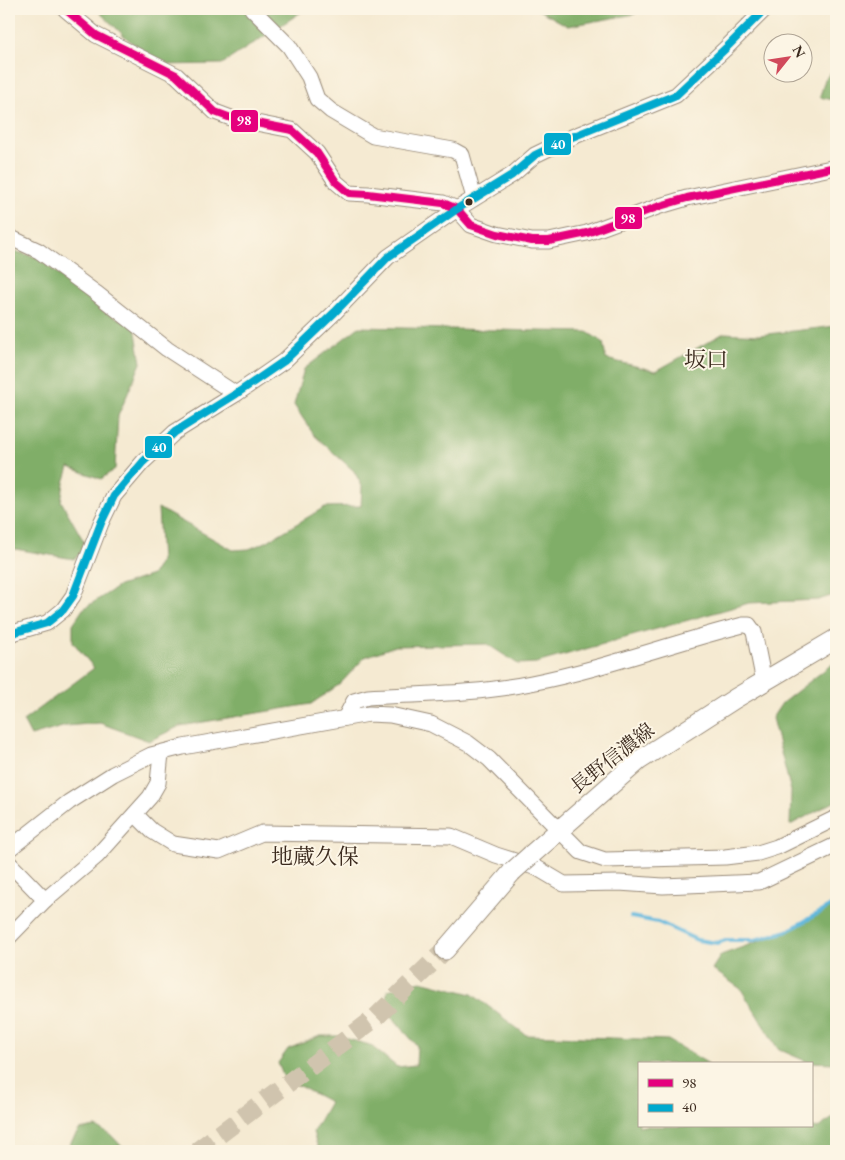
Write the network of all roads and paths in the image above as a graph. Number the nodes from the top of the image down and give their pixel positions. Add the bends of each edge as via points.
1 (65, 9) edge
2 (252, 9) edge
3 (764, 9) edge
4 (836, 167) edge
5 (474, 198) junction
6 (456, 209) junction
7 (9, 237) edge
8 (236, 394) junction
9 (9, 634) edge
10 (836, 639) edge
11 (764, 682) junction
12 (345, 718) junction
13 (160, 753) junction
14 (135, 814) junction
15 (836, 818) edge
16 (560, 830) junction
17 (836, 845) edge
18 (9, 849) edge
19 (9, 864) edge
20 (44, 900) junction
21 (11, 932) edge
22 (445, 950) tunnel mouth

1 - 6 street via 96,35 176,75 215,112 292,130 317,153 336,182 348,193 443,203
2 - 5 street via 289,46 309,77 317,99 331,112 373,136 453,150 462,155
3 - 5 street via 676,94 535,155 512,175
4 - 6 street via 687,198 587,233 549,241 497,234 471,225
5 - 6 street
6 - 8 street via 388,257 284,361
7 - 8 street via 39,251 167,349
8 - 9 street via 175,432 114,496 73,596 63,610 47,623
10 - 11 main road, 長野信濃線
11 - 12 street via 754,632 749,625 743,625 531,683 480,691 368,696 354,702
11 - 16 main road, 長野信濃線 via 638,761
12 - 13 street
12 - 16 street via 390,715 431,724 448,732 489,759
13 - 14 street via 158,783
13 - 18 street via 114,774 69,802
14 - 17 street via 172,844 219,850 262,833 451,836 537,868 564,884 663,886 759,882
14 - 20 street via 96,856
15 - 16 street via 777,847 725,857 605,860 581,852
16 - 22 main road, 長野信濃線, bridge via 512,872
19 - 20 street
20 - 21 street

